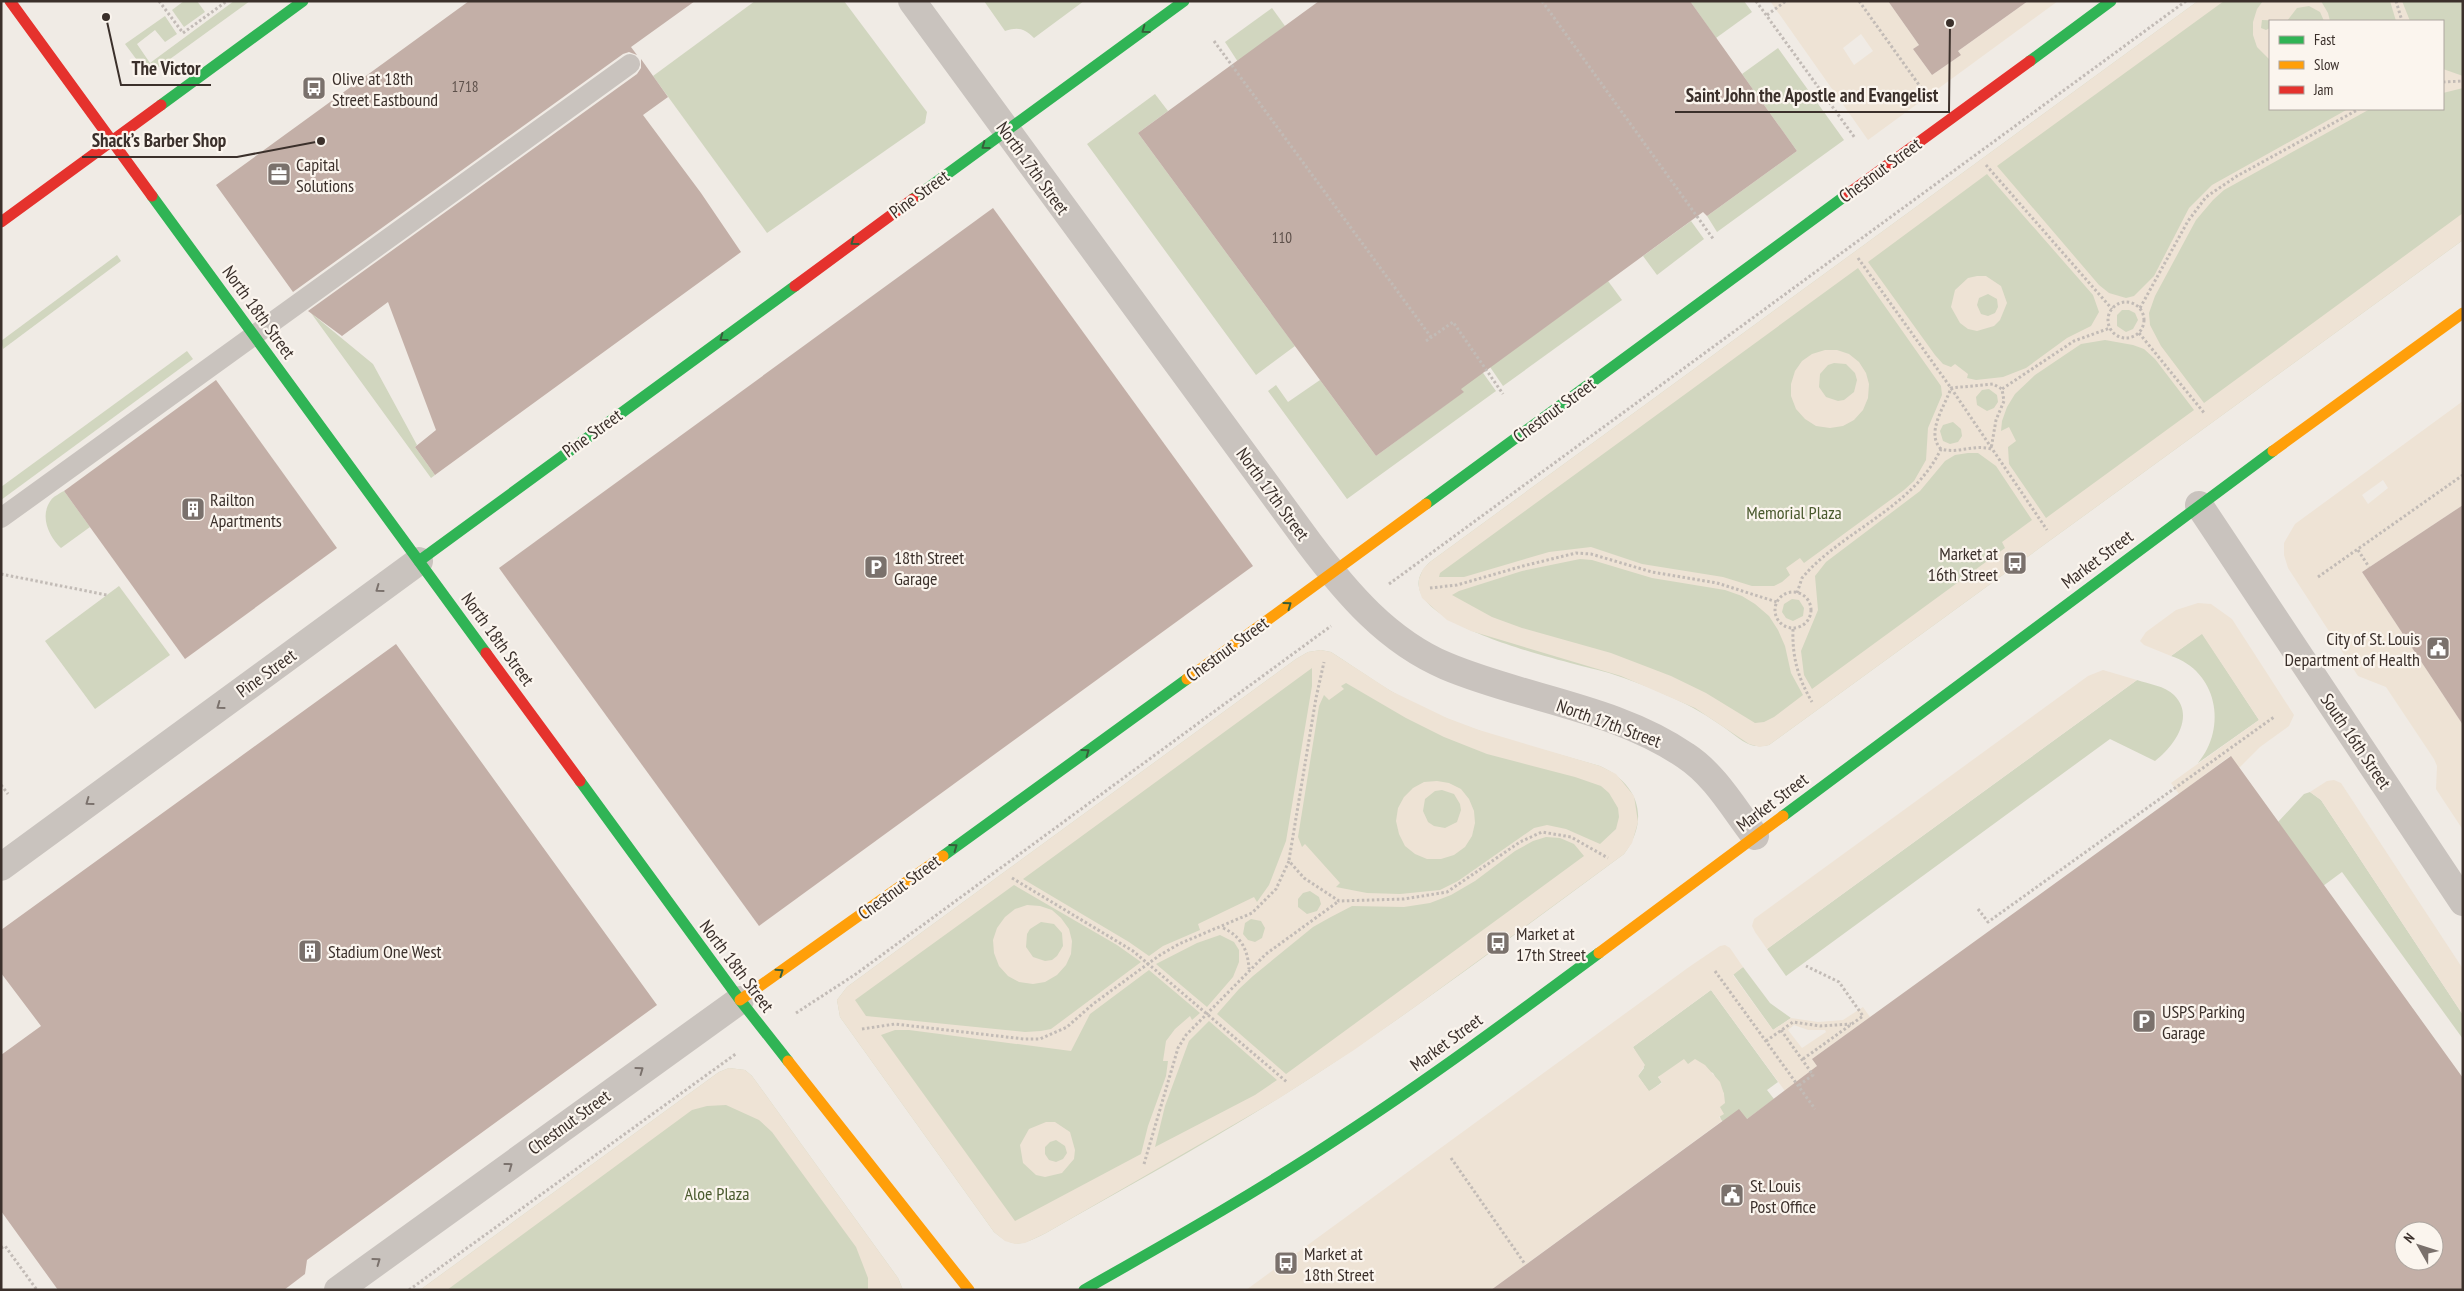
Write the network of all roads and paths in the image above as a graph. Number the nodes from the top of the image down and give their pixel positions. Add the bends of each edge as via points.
1 (10, 1) edge
2 (159, 1) edge
3 (227, 1) edge
4 (303, 1) edge
5 (912, 1) edge
6 (1184, 1) edge
7 (1542, 1) edge
8 (1756, 1) edge
9 (1786, 1) edge
10 (1859, 1) edge
11 (2111, 1) edge
12 (2186, 1) edge
13 (2396, 1) edge
14 (1766, 15) junction
15 (2402, 20) edge
16 (1214, 41) dead end
17 (630, 64) dead end
18 (2444, 82) edge
19 (2463, 82) edge
20 (1922, 89) dead end
21 (2357, 110) edge
22 (1006, 131) junction
23 (1856, 138) dead end
24 (112, 140) junction
25 (1986, 164) dead end
26 (1, 222) edge
27 (1714, 240) dead end
28 (1858, 258) dead end
29 (2140, 308) junction
30 (2112, 309) junction
31 (2463, 313) edge
32 (2110, 328) junction
33 (2139, 333) junction
34 (255, 336) junction
35 (1431, 337) junction
36 (1426, 341) dead end
37 (1951, 388) junction
38 (2002, 390) junction
39 (1503, 394) dead end
40 (2204, 414) dead end
41 (1942, 449) junction
42 (1991, 449) junction
43 (2463, 476) edge
44 (2199, 506) junction
45 (1, 518) edge
46 (2047, 530) dead end
47 (2358, 550) junction
48 (1429, 555) dead end
49 (419, 560) junction
50 (2369, 567) dead end
51 (1332, 573) junction
52 (1, 574) edge
53 (2318, 577) dead end
54 (1430, 588) dead end
55 (1797, 593) junction
56 (107, 595) dead end
57 (1777, 602) junction
58 (1793, 629) junction
59 (1297, 650) dead end
60 (1324, 662) dead end
61 (1812, 702) dead end
62 (2274, 717) dead end
63 (1, 785) edge
64 (8, 794) dead end
65 (1755, 836) junction
66 (1608, 858) dead end
67 (1289, 860) junction
68 (1, 867) edge
69 (1012, 878) dead end
70 (1339, 901) junction
71 (2463, 902) edge
72 (1978, 909) dead end
73 (1223, 927) junction
74 (1149, 963) junction
75 (1806, 966) dead end
76 (1249, 969) junction
77 (1714, 971) dead end
78 (856, 974) dead end
79 (740, 1000) junction
80 (1207, 1014) junction
81 (1852, 1024) junction
82 (862, 1029) dead end
83 (1781, 1030) junction
84 (1766, 1041) junction
85 (1803, 1060) junction
86 (708, 1072) dead end
87 (1288, 1083) dead end
88 (1798, 1086) junction
89 (1815, 1109) dead end
90 (1451, 1158) dead end
91 (1144, 1164) dead end
92 (1, 1248) edge
93 (1526, 1264) dead end
94 (37, 1290) edge
95 (338, 1290) edge
96 (409, 1290) edge
97 (969, 1290) edge
98 (1084, 1290) edge

1 - 24 street, North 18th Street
2 - 3 path via 183,33
4 - 24 street
5 - 22 street, North 17th Street
6 -> 22 street, Pine Street
7 - 27 path
8 - 14 path
9 - 14 path
10 - 20 path
11 - 51 street, Chestnut Street
12 - 48 path
13 - 15 path
14 - 23 path
16 - 35 path
17 - 34 lane
18 - 19 path
21 - 29 path via 2237,176 2206,197 2188,221
22 -> 49 street, Pine Street
22 - 51 street, North 17th Street
24 - 26 street
24 - 34 street, North 18th Street
25 - 30 path
28 - 37 path
29 - 30 path via 2131,303 2120,303
29 - 33 path via 2144,319
30 - 32 path via 2108,320
31 - 44 street, Market Street
32 - 33 path via 2121,338
32 - 38 path via 2074,341
33 - 40 path
34 - 45 lane
34 - 49 street, North 18th Street
35 - 36 path
35 - 39 path via 1453,322
37 - 38 path via 1992,384
37 - 41 path via 1934,430 1934,438
37 - 42 path
38 - 42 path via 2004,401 1996,420
41 - 42 path
41 - 55 path via 1925,476 1899,500 1810,569 1802,578
42 - 46 path
43 - 47 path
44 - 65 street, Market Street
44 - 71 street, South 16th Street
47 - 50 path
47 - 53 path
49 -> 68 street, Pine Street
49 - 79 street, North 18th Street
51 - 65 street, North 17th Street via 1383,626 1444,665 1636,729 1680,752 1710,778
79 -> 51 street, Chestnut Street
52 - 56 path
54 - 57 path via 1457,585 1561,556 1584,554 1652,572 1730,586
55 - 57 path via 1785,594
55 - 58 path via 1810,604 1811,615 1804,625
57 - 58 path via 1778,620
58 - 61 path via 1798,674
59 - 78 path
60 - 67 path
62 - 72 path via 1988,922
63 - 64 path
65 - 98 street, Market Street via 1372,1116 1275,1179
66 - 70 path via 1571,837 1542,832 1520,842 1447,892 1404,899
67 - 70 path via 1304,878
67 - 73 path via 1276,889 1265,901 1252,913
69 - 74 path via 1116,939
70 - 76 path via 1287,937
73 - 74 path via 1178,944
73 - 76 path via 1240,940 1249,959
74 - 80 path
74 - 82 path via 1067,1027 1040,1039 895,1024
75 - 81 path via 1839,982 1863,1016
76 - 80 path
77 - 84 path
95 -> 79 street, Chestnut Street
79 - 97 street, North 18th Street
80 - 87 path
80 - 91 path via 1178,1048
81 - 83 path via 1820,1026 1793,1022
81 - 85 path
83 - 84 path
83 - 85 path
84 - 88 path
85 - 88 path via 1814,1074
86 - 96 path
88 - 89 path
90 - 93 path
92 - 94 path via 5,1246

